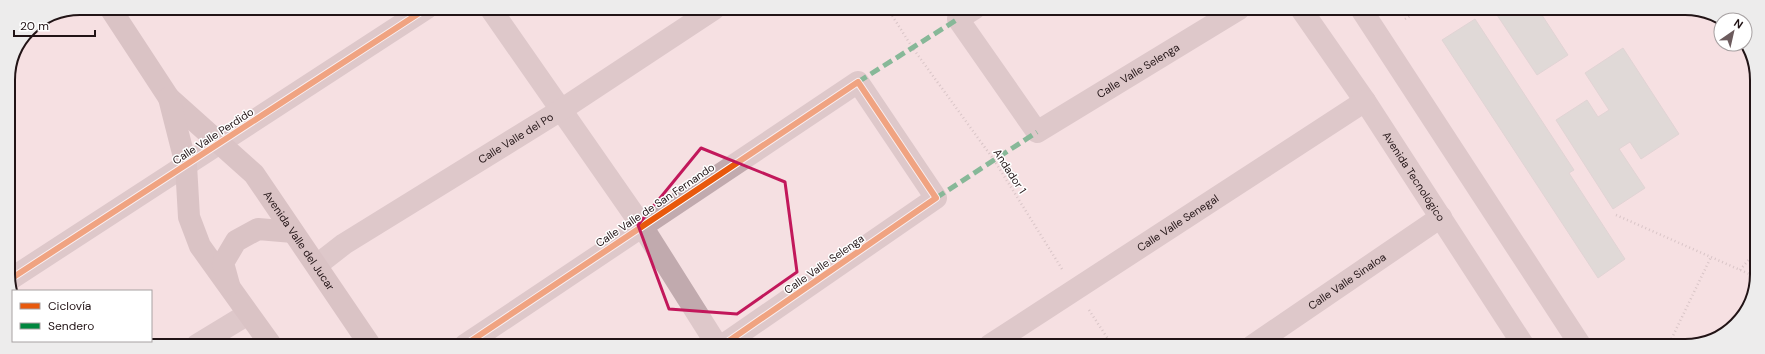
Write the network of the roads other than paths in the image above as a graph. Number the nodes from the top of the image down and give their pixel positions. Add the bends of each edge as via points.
1 (115, 15) edge
2 (416, 15) edge
3 (495, 15) edge
4 (703, 15) edge
5 (967, 15) edge
6 (1229, 15) edge
7 (1305, 15) edge
8 (1364, 15) edge
9 (169, 98) junction
10 (1365, 101) junction
11 (560, 110) junction
12 (219, 144) junction
13 (186, 165) junction
14 (936, 198) joint
15 (1441, 217) junction
16 (642, 226) junction
17 (293, 232) junction
18 (316, 265) junction
19 (15, 276) edge
20 (229, 286) junction
21 (248, 314) junction
22 (207, 339) edge
23 (267, 339) edge
24 (366, 339) edge
25 (474, 339) edge
26 (713, 339) edge
27 (732, 339) edge
28 (999, 339) edge
29 (1262, 339) edge
30 (1517, 339) edge
31 (1576, 339) edge

1 - 9 main road
2 - 12 street, Calle Valle Perdido
3 - 11 street
4 - 11 street, Calle Valle del Po
5 - 6 street, Calle Valle Selenga via 1037,132
7 - 10 street, Avenida Tecnológico
8 - 31 street
9 - 12 main road, Avenida Valle del Jucar
9 - 13 main road
10 - 15 street, Avenida Tecnológico
10 - 28 street, Calle Valle Senegal
11 - 16 street
11 - 18 street, Calle Valle del Po via 344,244
12 - 13 street, Calle Valle Perdido
12 - 17 main road, Avenida Valle del Jucar via 254,174
13 - 19 street, Calle Valle Perdido
13 - 20 main road via 189,217 200,246
14 - 16 street, Calle Valle de San Fernando via 858,82
14 - 27 street, Calle Valle Selenga
15 - 29 street, Calle Valle Sinaloa
15 - 30 street, Avenida Tecnológico
16 - 25 street, Calle Valle de San Fernando
16 - 26 street
17 - 18 main road, Avenida Valle del Jucar
17 - 20 main road via 258,229 236,241 223,263
18 - 24 main road, Avenida Valle del Jucar
20 - 21 main road
21 - 22 street
21 - 23 main road

